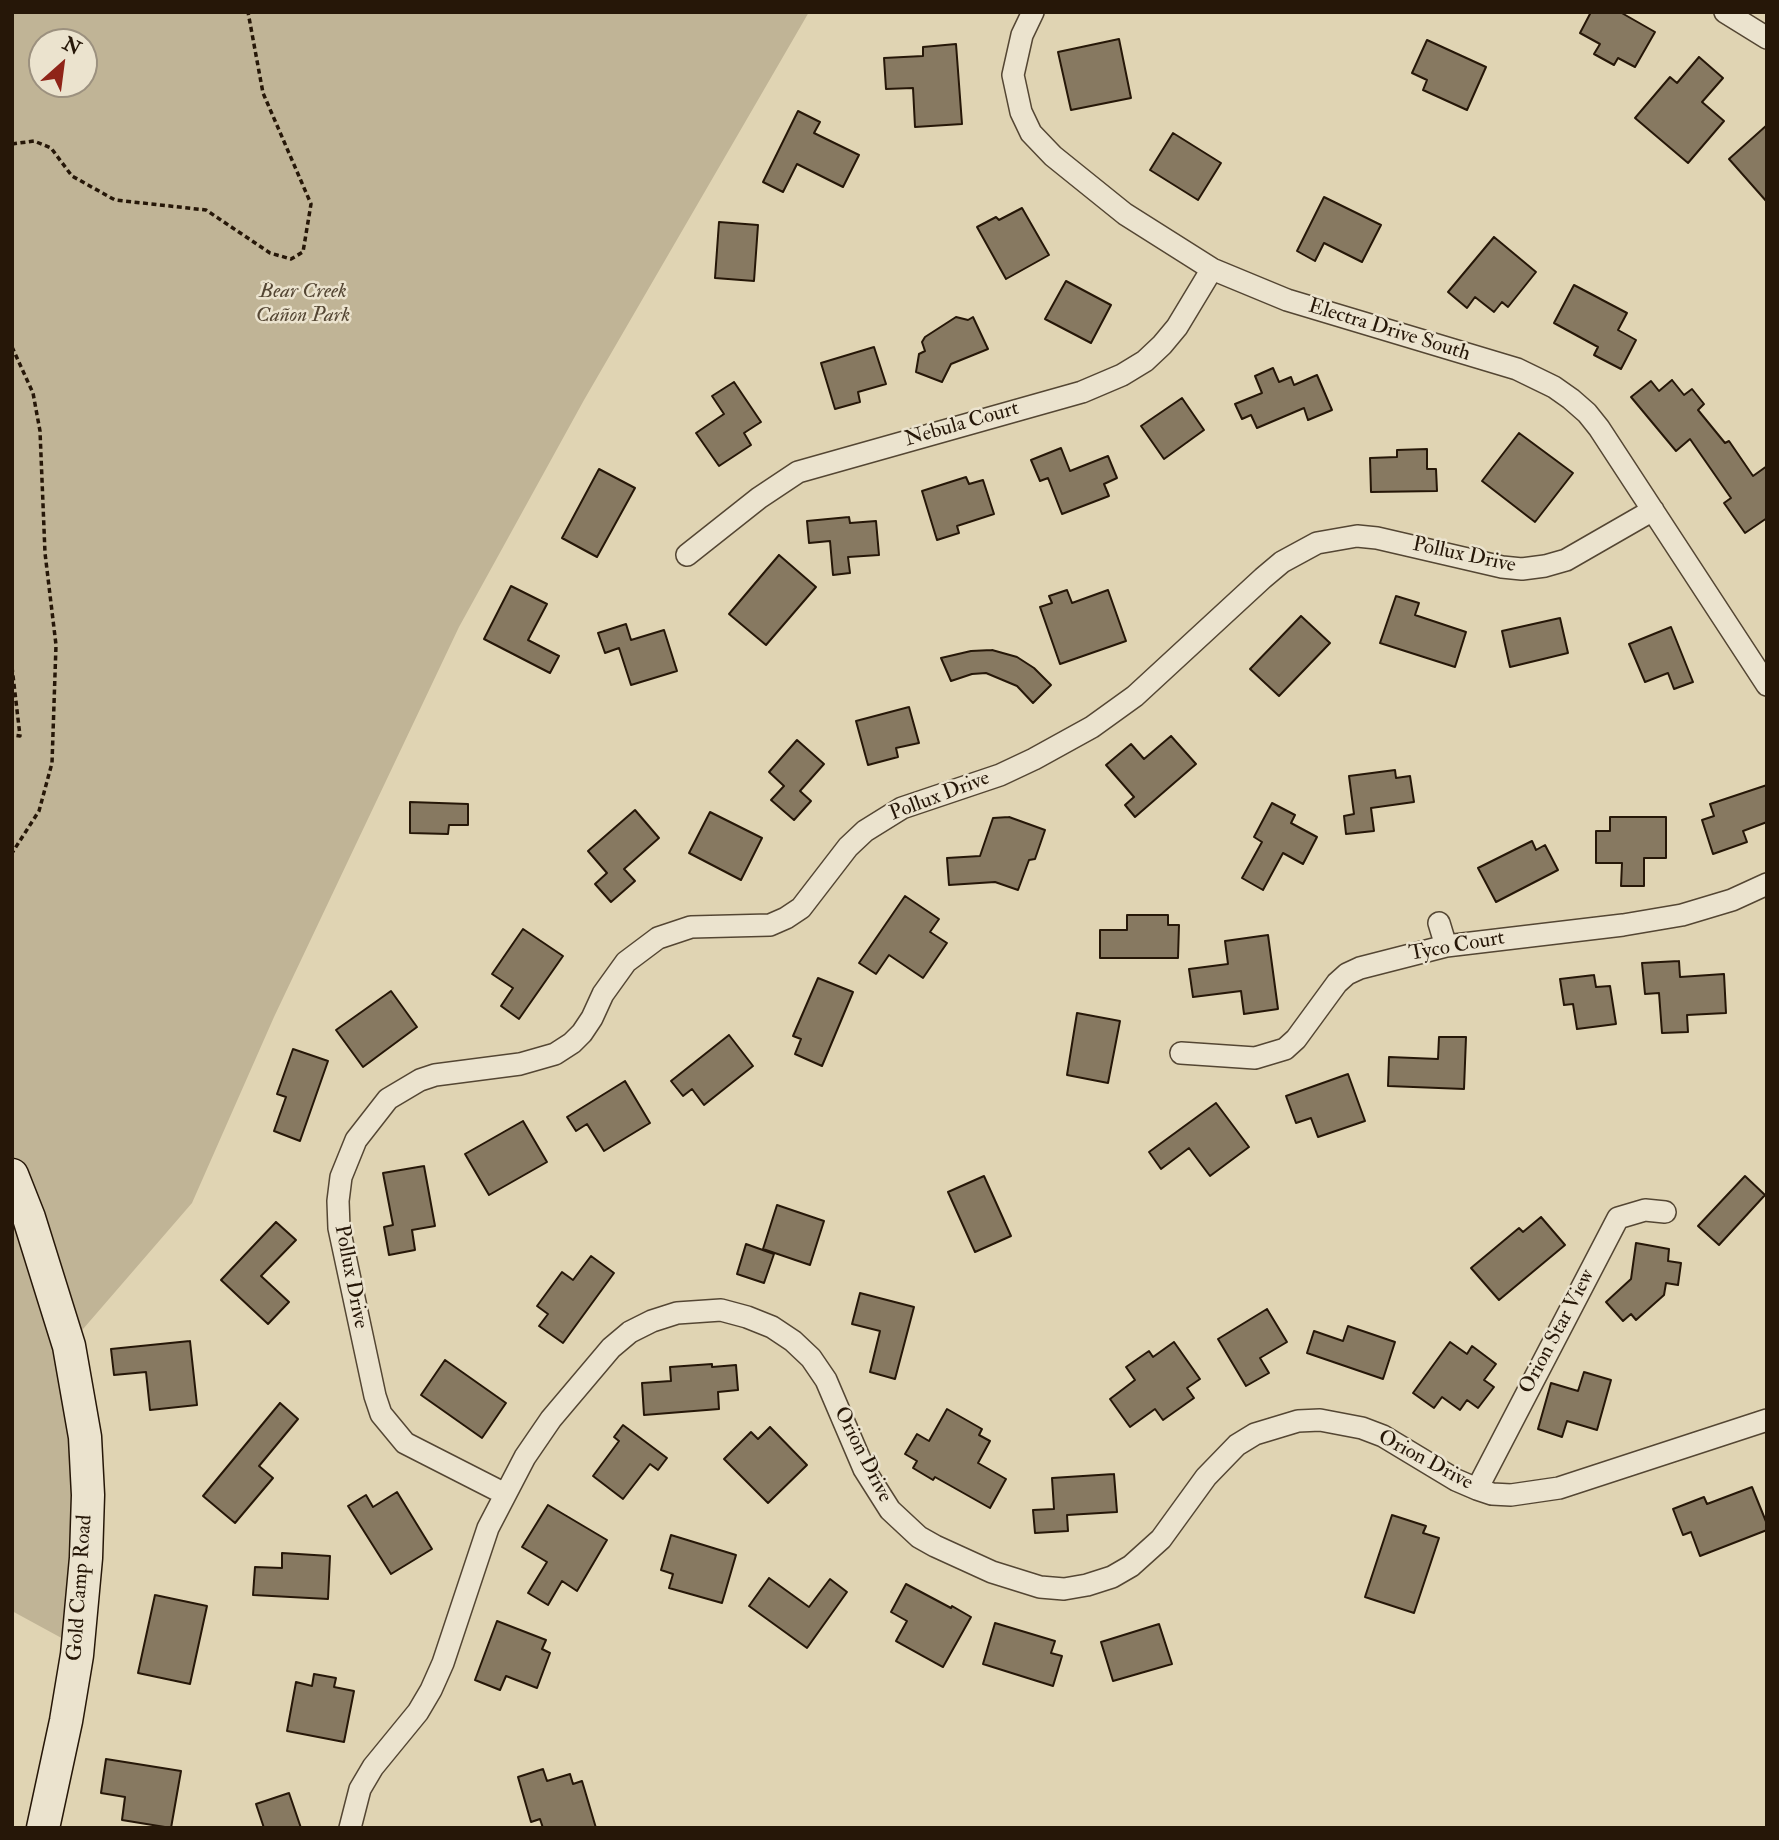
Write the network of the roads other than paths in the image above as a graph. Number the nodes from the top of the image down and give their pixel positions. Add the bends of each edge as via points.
1 (1033, 12) edge
2 (1725, 12) edge
3 (1767, 38) edge
4 (1212, 269) junction
5 (1653, 510) junction
6 (687, 555) dead end
7 (1767, 685) edge
8 (1767, 884) edge
9 (1439, 923) dead end
10 (1446, 946) junction
11 (1181, 1053) dead end
12 (12, 1175) edge
13 (1665, 1212) dead end
14 (1767, 1420) edge
15 (1477, 1489) junction
16 (505, 1494) junction
17 (43, 1828) edge
18 (350, 1828) edge

1 - 4 street, Electra Drive South via 1022,34 1013,75 1031,133 1125,214
2 - 3 street
4 - 5 street, Electra Drive South via 1287,300 1517,369 1554,387 1587,413
4 - 6 street, Nebula Court via 1163,345 1122,375 1082,391 798,472
5 - 7 street, Electra Drive South
5 - 16 street, Pollux Drive via 1566,560 1522,569 1377,538 1357,536 1317,543 1282,562 1135,696 1092,727 1000,775 902,808 865,831 801,908 786,918 770,925 691,927 658,938 626,962 572,1044 520,1065 435,1075 388,1099 356,1140 341,1177 338,1202 339,1228 374,1396 381,1414 405,1443
8 - 10 street, Tyco Court via 1682,915
9 - 10 street
10 - 11 street, Tyco Court via 1347,974 1285,1049 1255,1058
12 - 17 street, Gold Camp Road via 69,1346 85,1437 88,1495 75,1668
13 - 15 street, Orion Star View via 1646,1210 1618,1218
14 - 15 street, Orion Drive via 1559,1488 1511,1495
15 - 16 street, Orion Drive via 1362,1428 1298,1421 1255,1434 1237,1445 1206,1477 1161,1539 1131,1566 1087,1585 1028,1584 919,1537 890,1510 864,1469 826,1380 793,1341 747,1317 701,1310 652,1321 611,1348 551,1419
16 - 18 street, Orion Drive via 479,1550 431,1690 360,1788

